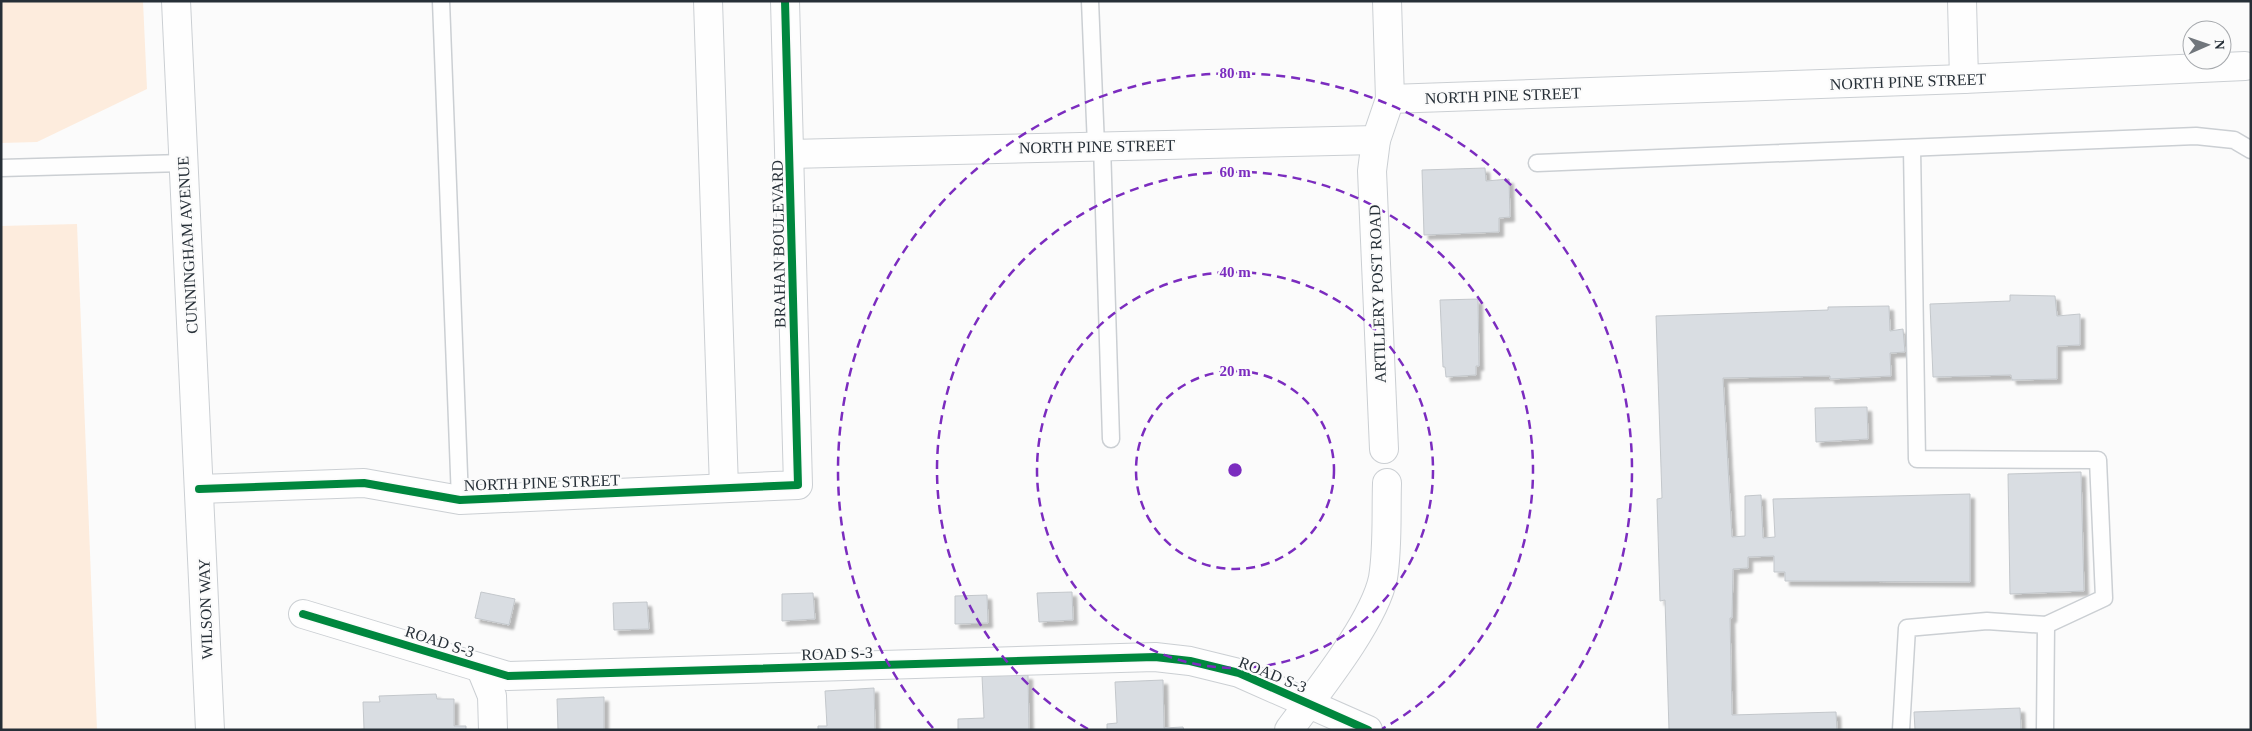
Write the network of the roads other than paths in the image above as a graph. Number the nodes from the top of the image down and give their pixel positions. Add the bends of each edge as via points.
1 (176, 1) edge
2 (441, 1) edge
3 (708, 1) edge
4 (785, 1) edge
5 (1090, 1) edge
6 (1387, 1) edge
7 (1962, 1) edge
8 (2245, 66) dead end
9 (1964, 79) junction
10 (1390, 99) junction
11 (1376, 140) junction
12 (1099, 146) junction
13 (1912, 148) junction
14 (2251, 150) edge
15 (790, 154) junction
16 (183, 163) junction
17 (1537, 163) dead end
18 (1, 168) edge
19 (1111, 439) dead end
20 (1384, 449) dead end
21 (1387, 483) dead end
22 (798, 485) joint
23 (724, 488) junction
24 (199, 489) junction
25 (460, 500) junction
26 (304, 614) dead end
27 (2046, 625) junction
28 (481, 669) junction
29 (1309, 703) junction
30 (210, 730) edge
31 (493, 730) edge
32 (1289, 730) edge
33 (1368, 730) edge
34 (1901, 730) edge
35 (2045, 730) edge

1 - 16 street, CUNNINGHAM AVENUE
2 - 25 lane
3 - 23 street
4 - 15 street, BRAHAN BOULEVARD
5 - 12 lane
6 - 10 street
7 - 9 street
8 - 9 street, NORTH PINE STREET
9 - 10 street, NORTH PINE STREET
10 - 11 street
11 - 12 street, NORTH PINE STREET
11 - 20 street, ARTILLERY POST ROAD via 1372,171
12 - 15 street, NORTH PINE STREET
12 - 19 lane
13 - 14 lane via 2196,136 2234,140
13 - 17 lane
13 - 27 lane via 1916,459 2098,460 2104,598
15 - 22 street, BRAHAN BOULEVARD
16 - 18 lane
16 - 24 street, CUNNINGHAM AVENUE
21 - 29 street via 1385,558 1375,603
22 - 23 street, NORTH PINE STREET
23 - 25 street, NORTH PINE STREET
24 - 25 street, NORTH PINE STREET via 364,483
24 - 30 street, WILSON WAY
26 - 28 street, ROAD S-3
27 - 34 lane via 1987,621 1907,628
27 - 35 lane
28 - 29 street, ROAD S-3 via 508,676 1155,657 1190,661 1239,673
28 - 31 street via 492,696
29 - 32 street
29 - 33 street, ROAD S-3

